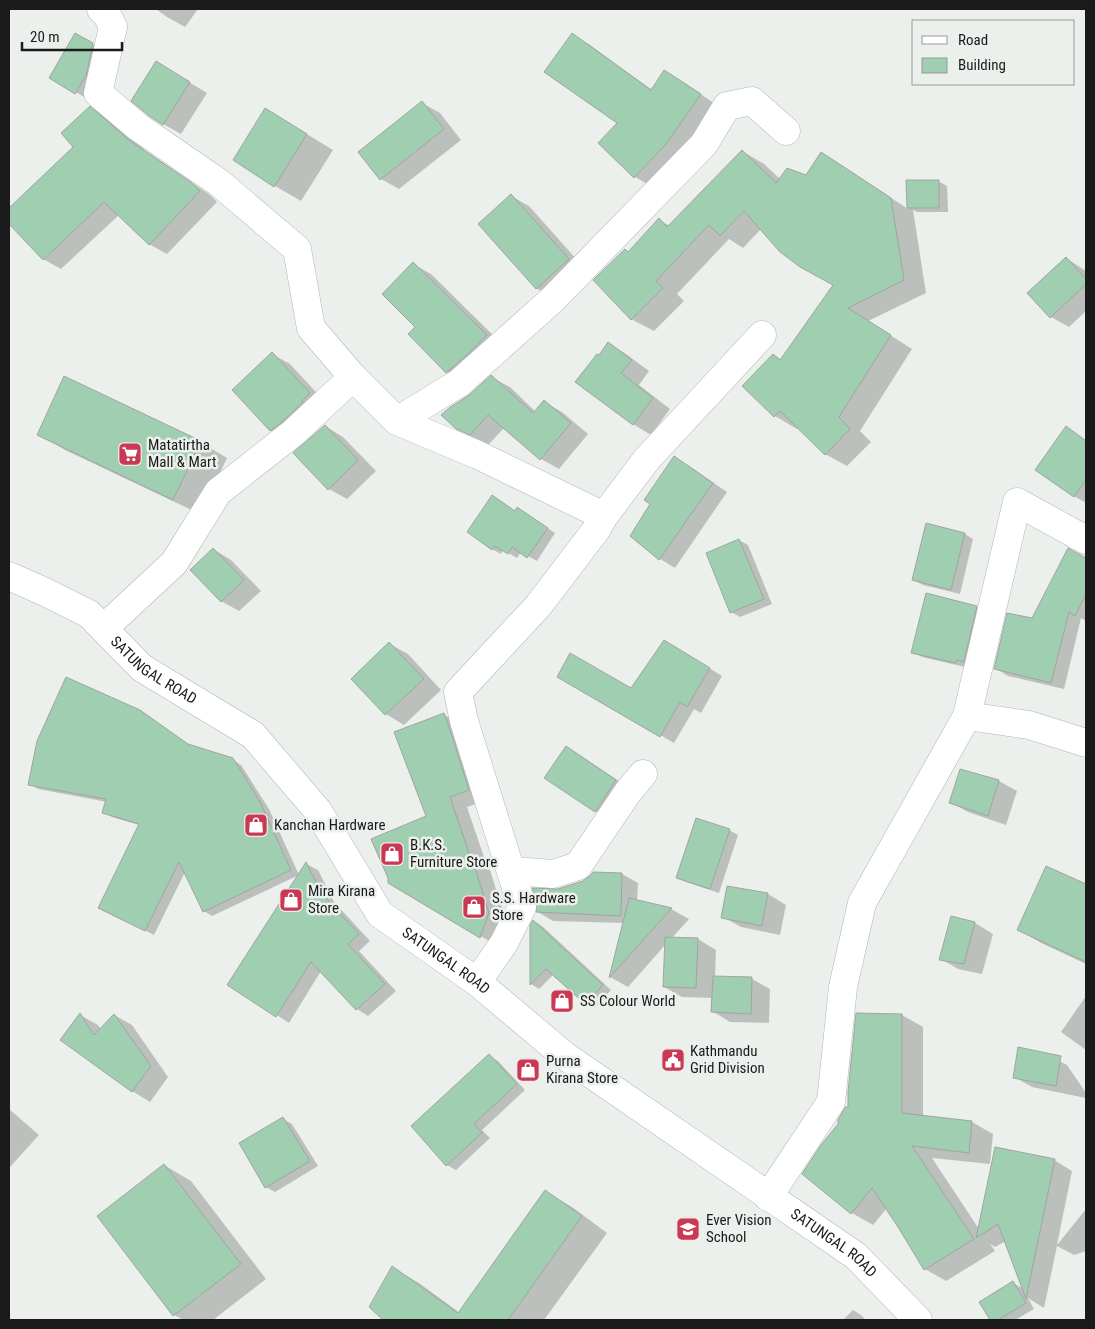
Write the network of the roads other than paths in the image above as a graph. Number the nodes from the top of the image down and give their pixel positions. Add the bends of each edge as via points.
1 (101, 9) edge
2 (786, 130) dead end
3 (762, 335) dead end
4 (354, 378) junction
5 (397, 421) junction
6 (604, 516) junction
7 (1086, 540) edge
8 (9, 576) edge
9 (104, 628) junction
10 (967, 716) junction
11 (1086, 743) edge
12 (643, 774) dead end
13 (512, 871) junction
14 (477, 982) junction
15 (768, 1197) junction
16 (918, 1320) edge

1 - 4 street via 113,27 98,93 138,127 218,182 297,249 311,328
2 - 5 street via 752,101 727,106 704,144 553,299 459,383
3 - 6 street via 647,459
4 - 5 street
4 - 9 street via 293,433 218,492 174,563
5 - 6 street via 478,455
6 - 13 street via 538,606 458,692 464,721
7 - 10 street via 1017,502
8 - 9 street, SATUNGAL ROAD via 88,614
9 - 14 street, SATUNGAL ROAD via 142,668 253,735 318,811 380,914
10 - 11 street via 1029,725
10 - 15 street via 862,903 843,987 830,1102
12 - 13 street via 578,866 553,874
13 - 14 street via 522,907 504,943
14 - 15 street, SATUNGAL ROAD via 565,1056
15 - 16 street, SATUNGAL ROAD via 856,1256

